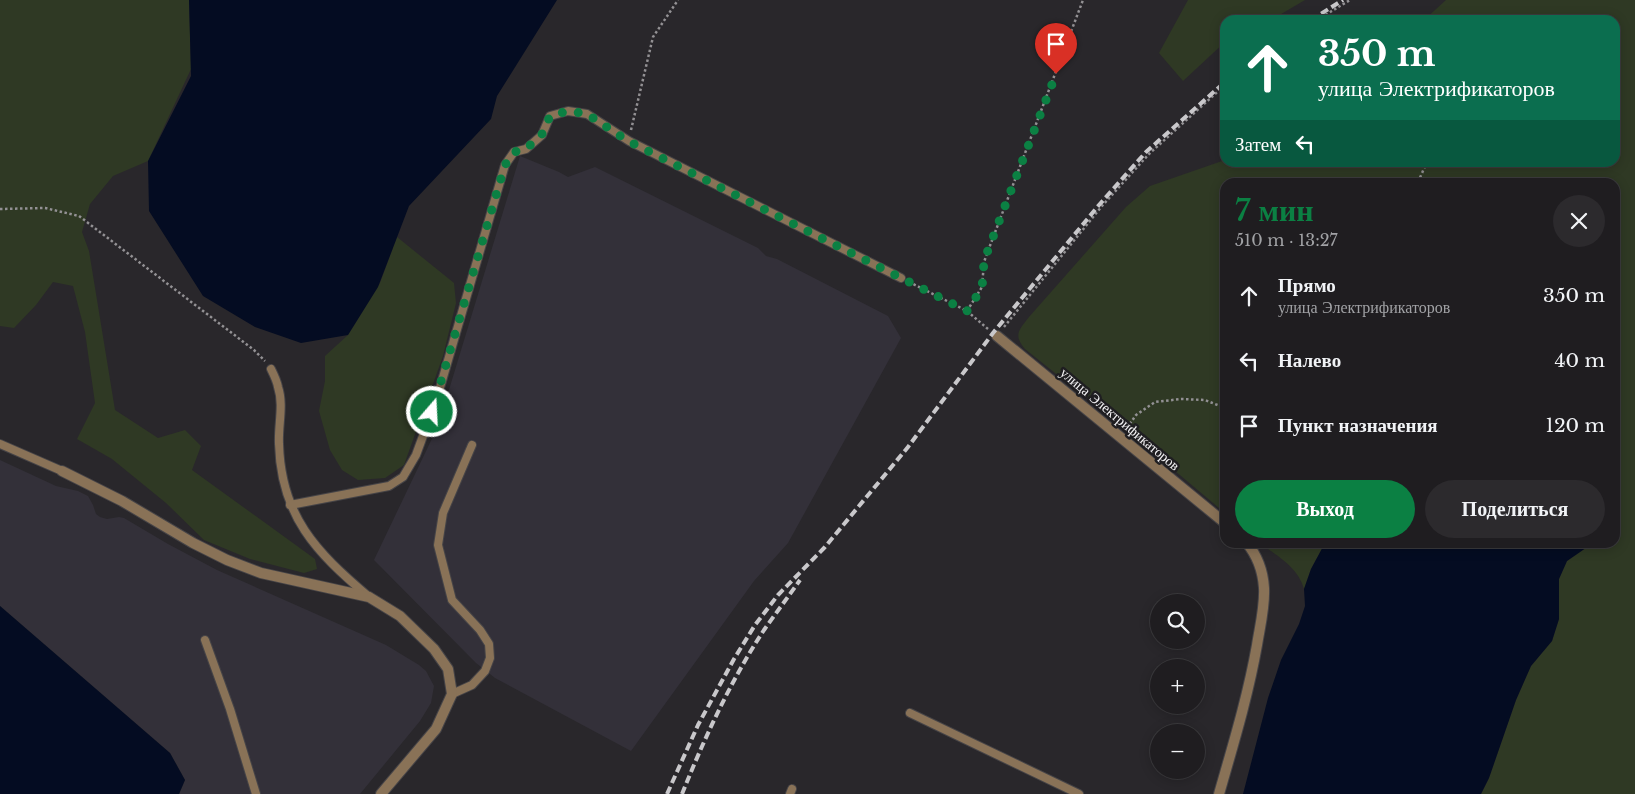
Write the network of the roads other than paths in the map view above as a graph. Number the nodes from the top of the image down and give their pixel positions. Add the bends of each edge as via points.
1 (901, 278) road end
2 (997, 336) road end
3 (272, 369) road end
4 (0, 444) edge
5 (472, 445) dead end
6 (62, 471) joint
7 (290, 505) junction
8 (1220, 519) edge
9 (1251, 548) edge
10 (369, 597) junction
11 (205, 640) dead end
12 (452, 694) junction
13 (910, 713) dead end
14 (256, 794) edge
15 (381, 794) edge
16 (1080, 794) edge
17 (1219, 794) edge

1 - 7 lane via 628,141 587,114 568,111 550,116 542,134 526,149 514,152 505,165 437,398 416,455 403,477 388,486
2 - 8 street, улица Электрификаторов
3 - 7 lane via 279,388 278,444
4 - 6 lane
5 - 12 lane via 443,513 438,545 452,600 480,630 489,644 490,658 485,671 472,685
6 - 10 street via 122,500 227,560 261,573
7 - 10 lane via 306,534 324,555
9 - 17 street via 1260,565 1264,587 1263,613 1250,682
10 - 12 street via 400,616 434,649 448,669
11 - 14 lane
12 - 15 street via 436,729
13 - 16 lane

